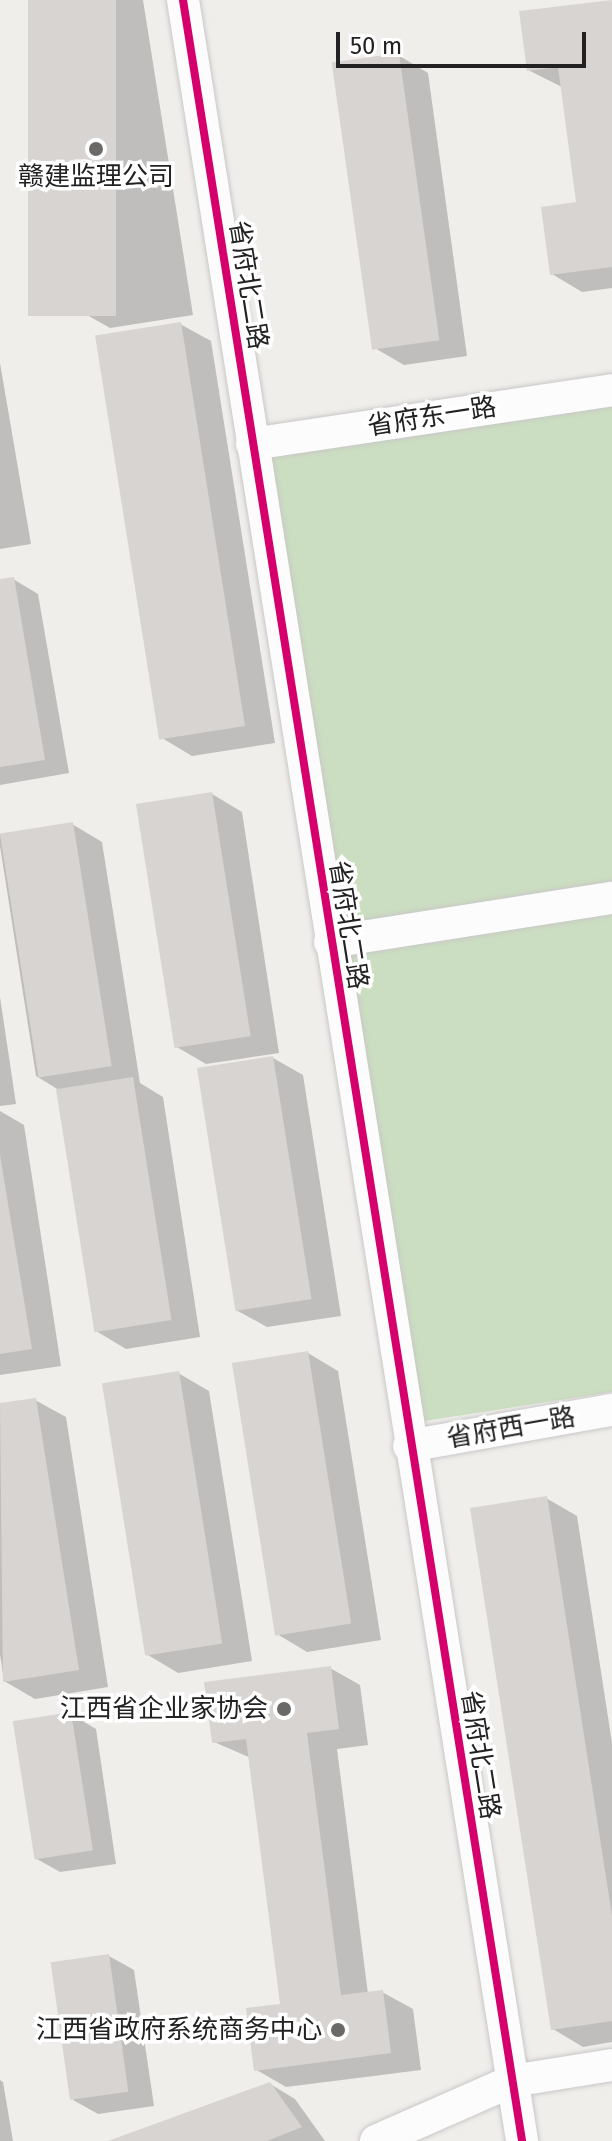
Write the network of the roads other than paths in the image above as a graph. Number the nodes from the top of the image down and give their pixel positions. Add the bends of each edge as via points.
1 (183, 0) edge
2 (612, 390) edge
3 (252, 444) junction
4 (612, 898) edge
5 (330, 942) junction
6 (612, 1410) edge
7 (409, 1446) junction
8 (612, 2065) edge
9 (512, 2081) junction
10 (376, 2141) edge
11 (522, 2141) edge

1 - 3 street, 省府北二路
2 - 3 street, 省府东一路
3 - 5 street, 省府北二路
4 - 5 street
5 - 7 street, 省府北二路
6 - 7 street, 省府西一路
7 - 9 street, 省府北二路
8 - 9 street
9 - 10 street
9 - 11 street, 省府北二路

